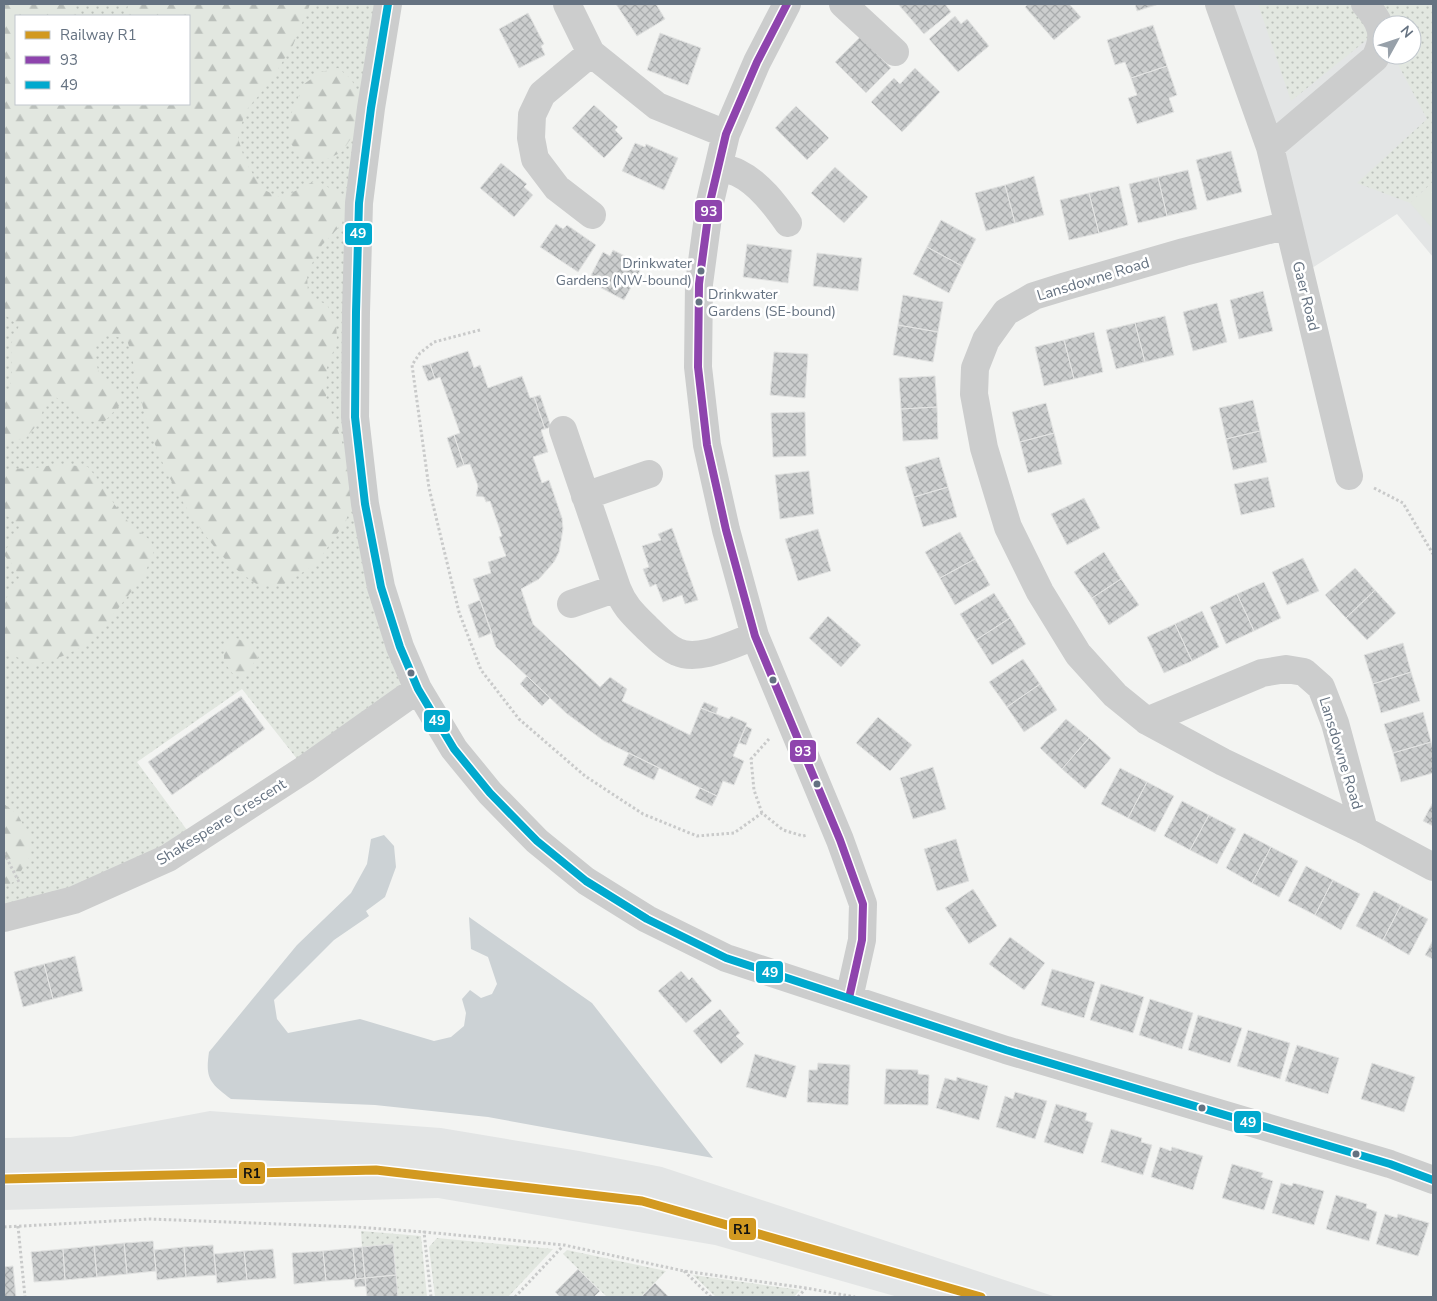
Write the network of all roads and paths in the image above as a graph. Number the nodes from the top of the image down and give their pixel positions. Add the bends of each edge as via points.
1 (388, 4) edge
2 (567, 4) edge
3 (786, 4) edge
4 (842, 4) edge
5 (1219, 4) edge
6 (1365, 4) edge
7 (895, 52) dead end
8 (591, 53) junction
9 (726, 134) junction
10 (1270, 147) junction
11 (719, 166) junction
12 (592, 215) dead end
13 (788, 223) dead end
14 (1288, 225) junction
15 (480, 330) dead end
16 (563, 430) dead end
17 (649, 474) dead end
18 (1349, 476) joint
19 (585, 496) junction
20 (1433, 554) edge
21 (617, 588) junction
22 (571, 604) dead end
23 (755, 636) junction
24 (418, 688) junction
25 (789, 717) junction
26 (1147, 721) junction
27 (762, 813) junction
28 (835, 828) junction
29 (1364, 830) junction
30 (4, 854) edge
31 (1433, 867) edge
32 (35, 910) junction
33 (4, 918) edge
34 (849, 998) junction
35 (1433, 1180) edge
36 (18, 1226) junction
37 (4, 1227) edge
38 (424, 1232) junction
39 (564, 1245) junction
40 (684, 1270) junction
41 (806, 1288) junction
42 (25, 1297) edge
43 (431, 1297) edge
44 (514, 1297) edge
45 (712, 1297) edge
46 (798, 1297) edge
47 (855, 1297) edge

1 - 24 street via 359,203 355,417 365,504 381,587 400,647
2 - 8 street
3 - 9 street
4 - 7 street
5 - 10 street, Gaer Road
6 - 10 street via 1382,29 1382,46 1375,58
8 - 9 street via 657,106
8 - 12 street via 542,94 532,115 531,138 535,159 557,188
9 - 11 street
10 - 14 street, Gaer Road
11 - 13 street via 750,181
11 - 23 street via 710,202 699,284 698,367 707,445
14 - 18 street, Gaer Road
14 - 26 street, Lansdowne Road via 1034,296 1006,312 986,340 976,368 974,394 984,448 1008,527 1040,592 1078,654 1115,695
15 - 27 path via 434,342 420,353 412,365 429,488 459,612 481,670 519,719 585,776 643,814 697,836 734,833
16 - 19 street
17 - 19 street
18 - 20 path via 1403,503
19 - 21 street
21 - 22 street
21 - 23 street via 629,610 677,653 702,655
23 - 25 street
24 - 32 street, Shakespeare Crescent via 312,764 168,858 74,900
24 - 34 street via 454,749 490,793 537,841 586,881 646,919 726,958
25 - 27 path via 751,759 754,790
25 - 28 street
26 - 29 street, Lansdowne Road via 1223,762
26 - 29 street, Lansdowne Road via 1262,673 1286,669 1304,672 1321,687 1335,723
27 - 28 path via 782,830 803,836
28 - 34 street via 862,904 862,940
29 - 31 street, Lansdowne Road
30 - 32 path
32 - 33 street, Shakespeare Crescent
34 - 35 street via 1006,1050 1381,1161
36 - 37 path
36 - 38 path via 150,1219
36 - 42 path
38 - 39 path
38 - 43 path
39 - 40 path
39 - 44 path
40 - 41 path
40 - 45 path
41 - 46 path
41 - 47 path

